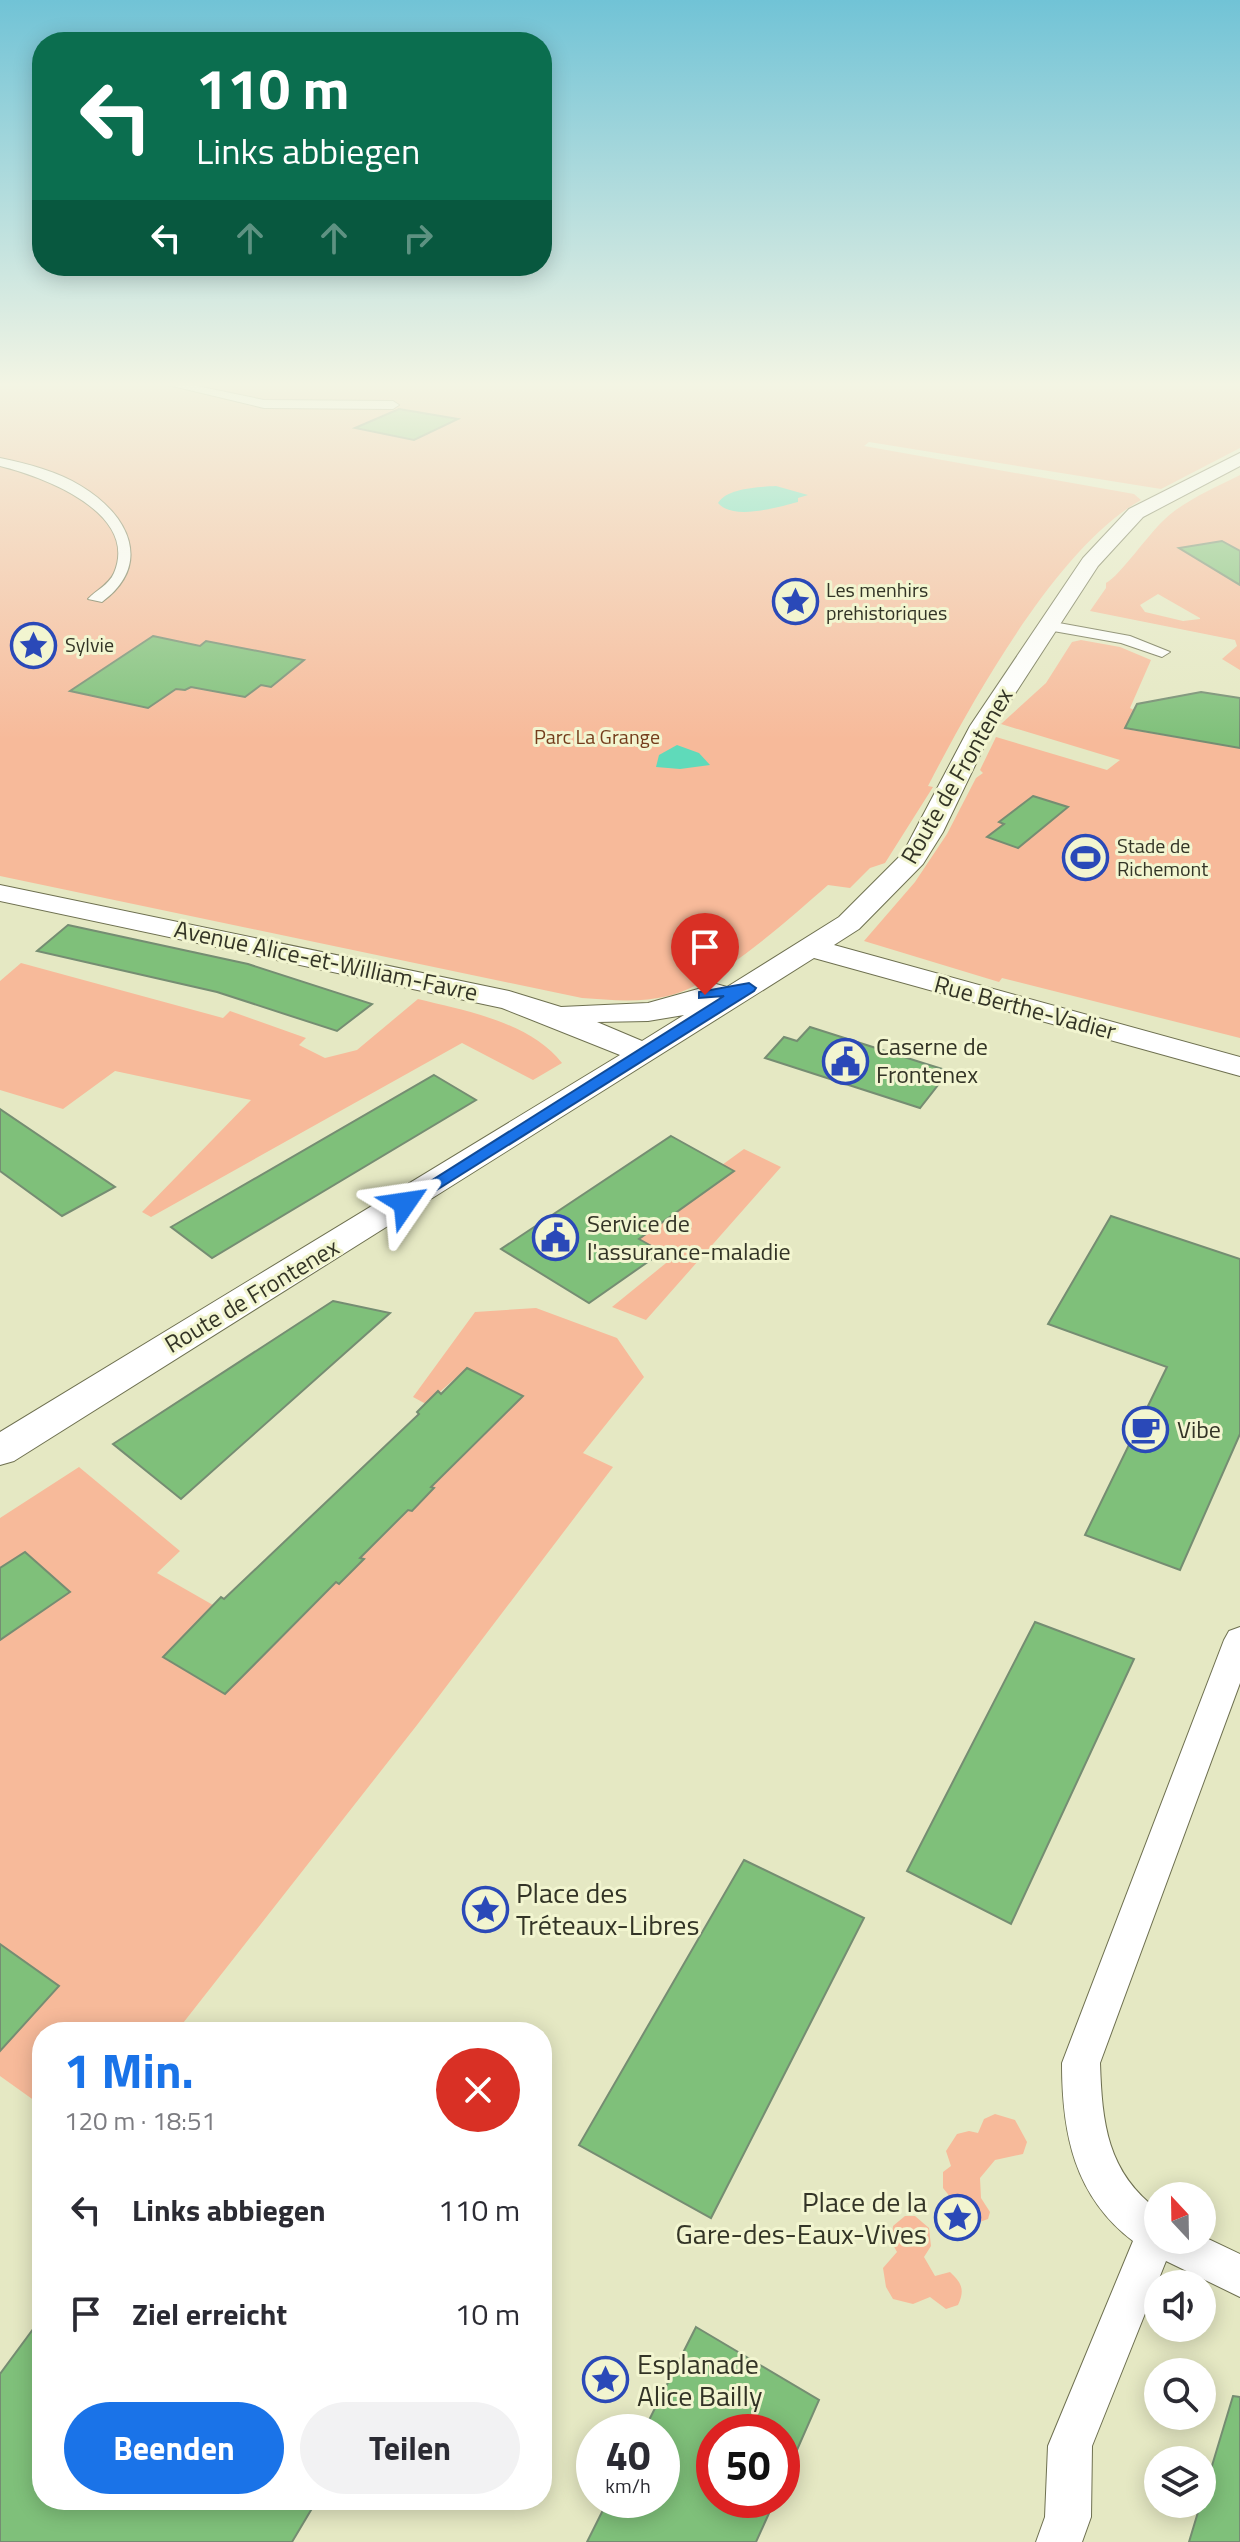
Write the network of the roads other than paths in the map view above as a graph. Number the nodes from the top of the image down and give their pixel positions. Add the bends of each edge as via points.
1 (95, 503) edge
2 (1159, 503) edge
3 (96, 599) dead end
4 (1048, 626) junction
5 (1162, 652) dead end
6 (0, 893) edge
7 (811, 948) junction
8 (749, 988) junction
9 (547, 1012) junction
10 (645, 1054) junction
11 (1240, 1067) edge
12 (0, 1451) edge
13 (1237, 1656) edge
14 (1144, 2222) edge
15 (1153, 2254) edge
16 (1195, 2254) edge
17 (1240, 2276) edge
18 (1059, 2542) edge

1 - 3 street via 120,538 125,563 121,578
2 - 4 main road, Route de Frontenex via 1127,520 1080,575
4 - 5 street via 1124,639
4 - 7 main road, Route de Frontenex via 982,726 913,858 866,909
6 - 9 main road, Avenue Alice-et-William-Favre via 471,991
7 - 8 main road, Route de Frontenex
7 - 11 main road, Rue Berthe-Vadier
8 - 9 main road via 630,1014
8 - 10 main road, Route de Frontenex
9 - 10 main road, Avenue Alice-et-William-Favre
10 - 12 main road, Route de Frontenex
13 - 14 street via 1081,2063 1083,2130 1093,2161 1112,2193
15 - 18 street via 1070,2446 1068,2517
16 - 17 street

